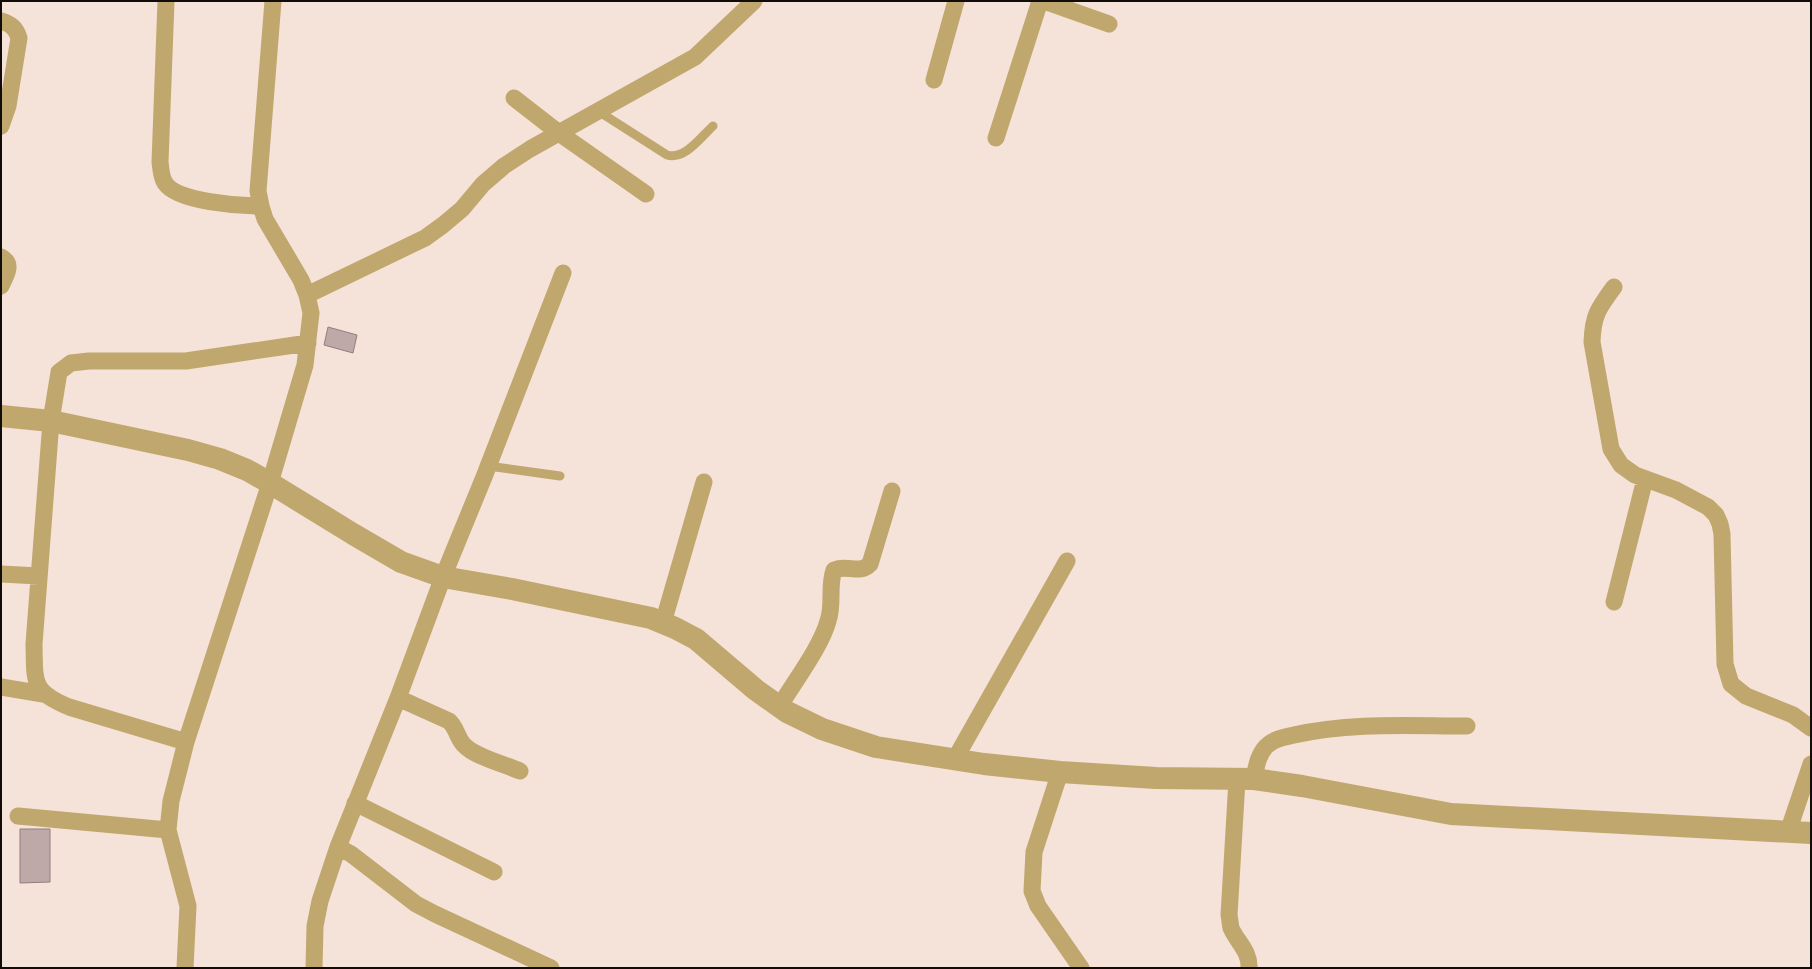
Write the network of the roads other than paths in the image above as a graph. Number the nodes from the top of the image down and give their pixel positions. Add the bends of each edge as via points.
1 (166, 1) edge
2 (273, 1) edge
3 (754, 1) edge
4 (956, 1) edge
5 (1040, 1) edge
6 (1044, 1) edge
7 (1, 21) edge
8 (1109, 24) dead end
9 (934, 80) dead end
10 (514, 98) dead end
11 (598, 111) junction
12 (1, 126) edge
13 (714, 126) dead end
14 (559, 133) junction
15 (996, 138) dead end
16 (646, 194) dead end
17 (261, 206) junction
18 (1, 257) edge
19 (563, 273) dead end
20 (1, 286) edge
21 (1614, 287) dead end
22 (307, 295) junction
23 (308, 343) junction
24 (1, 416) edge
25 (51, 421) junction
26 (488, 466) junction
27 (560, 476) dead end
28 (1645, 479) junction
29 (704, 482) dead end
30 (270, 483) junction
31 (892, 491) dead end
32 (1067, 561) dead end
33 (1, 574) edge
34 (39, 576) junction
35 (443, 577) junction
36 (1614, 602) dead end
37 (663, 623) junction
38 (1, 687) edge
39 (43, 694) junction
40 (398, 698) junction
41 (780, 706) junction
42 (1467, 726) dead end
43 (1811, 728) edge
44 (186, 742) junction
45 (955, 759) junction
46 (1811, 764) edge
47 (520, 771) dead end
48 (1060, 772) junction
49 (1245, 780) junction
50 (355, 803) junction
51 (18, 816) dead end
52 (168, 830) junction
53 (1788, 832) junction
54 (1811, 833) edge
55 (338, 847) junction
56 (494, 872) dead end
57 (184, 968) edge
58 (314, 968) edge
59 (551, 968) edge
60 (1081, 968) edge
61 (1249, 968) edge

1 - 17 street via 160,162 165,183 173,191 183,195 230,206
2 - 17 street via 258,191
3 - 11 street via 695,57
4 - 9 street
5 - 15 street
6 - 8 street
7 - 12 street via 12,25 17,30 19,38 8,106
10 - 14 street
11 - 13 lane via 655,148 674,157 681,155
11 - 14 street
14 - 16 street
14 - 22 street via 504,166 483,184 462,209 425,238
17 - 22 street via 265,219 301,280
18 - 20 street via 9,265 9,271
19 - 26 street
21 - 28 street via 1597,309 1592,325 1592,342 1611,449 1621,465
22 - 23 street via 311,313
23 - 25 street via 186,361 71,363 59,372
23 - 30 street via 305,365
24 - 25 street
25 - 30 street via 220,459
25 - 34 street
26 - 27 lane
26 - 35 street
28 - 36 street
28 - 43 street via 1700,501 1716,515 1720,524 1725,664 1731,684 1746,696 1793,715
29 - 37 street
30 - 35 street via 401,562
30 - 44 street
31 - 41 street via 870,564 866,569 860,570 842,567 834,570 831,578 831,610 825,632
32 - 45 street
33 - 34 street
34 - 39 street via 34,644 37,684
35 - 37 street via 651,618
35 - 40 street
37 - 41 street via 696,639 756,690
38 - 39 street
39 - 44 street via 69,707
40 - 47 street via 449,722 455,727 458,738 474,752
40 - 50 street
41 - 45 street via 822,729 876,747
42 - 49 street via 1377,725 1312,731 1279,739 1268,744
44 - 52 street via 171,801
45 - 48 street
46 - 53 street
48 - 49 street
48 - 60 street via 1034,852 1032,891 1038,906
49 - 53 street via 1302,786 1451,814
49 - 61 street via 1230,915 1231,927 1245,949
50 - 55 street
50 - 56 street
51 - 52 street
52 - 57 street via 188,906
53 - 54 street
55 - 58 street via 320,901 315,926
55 - 59 street via 351,854 416,904

